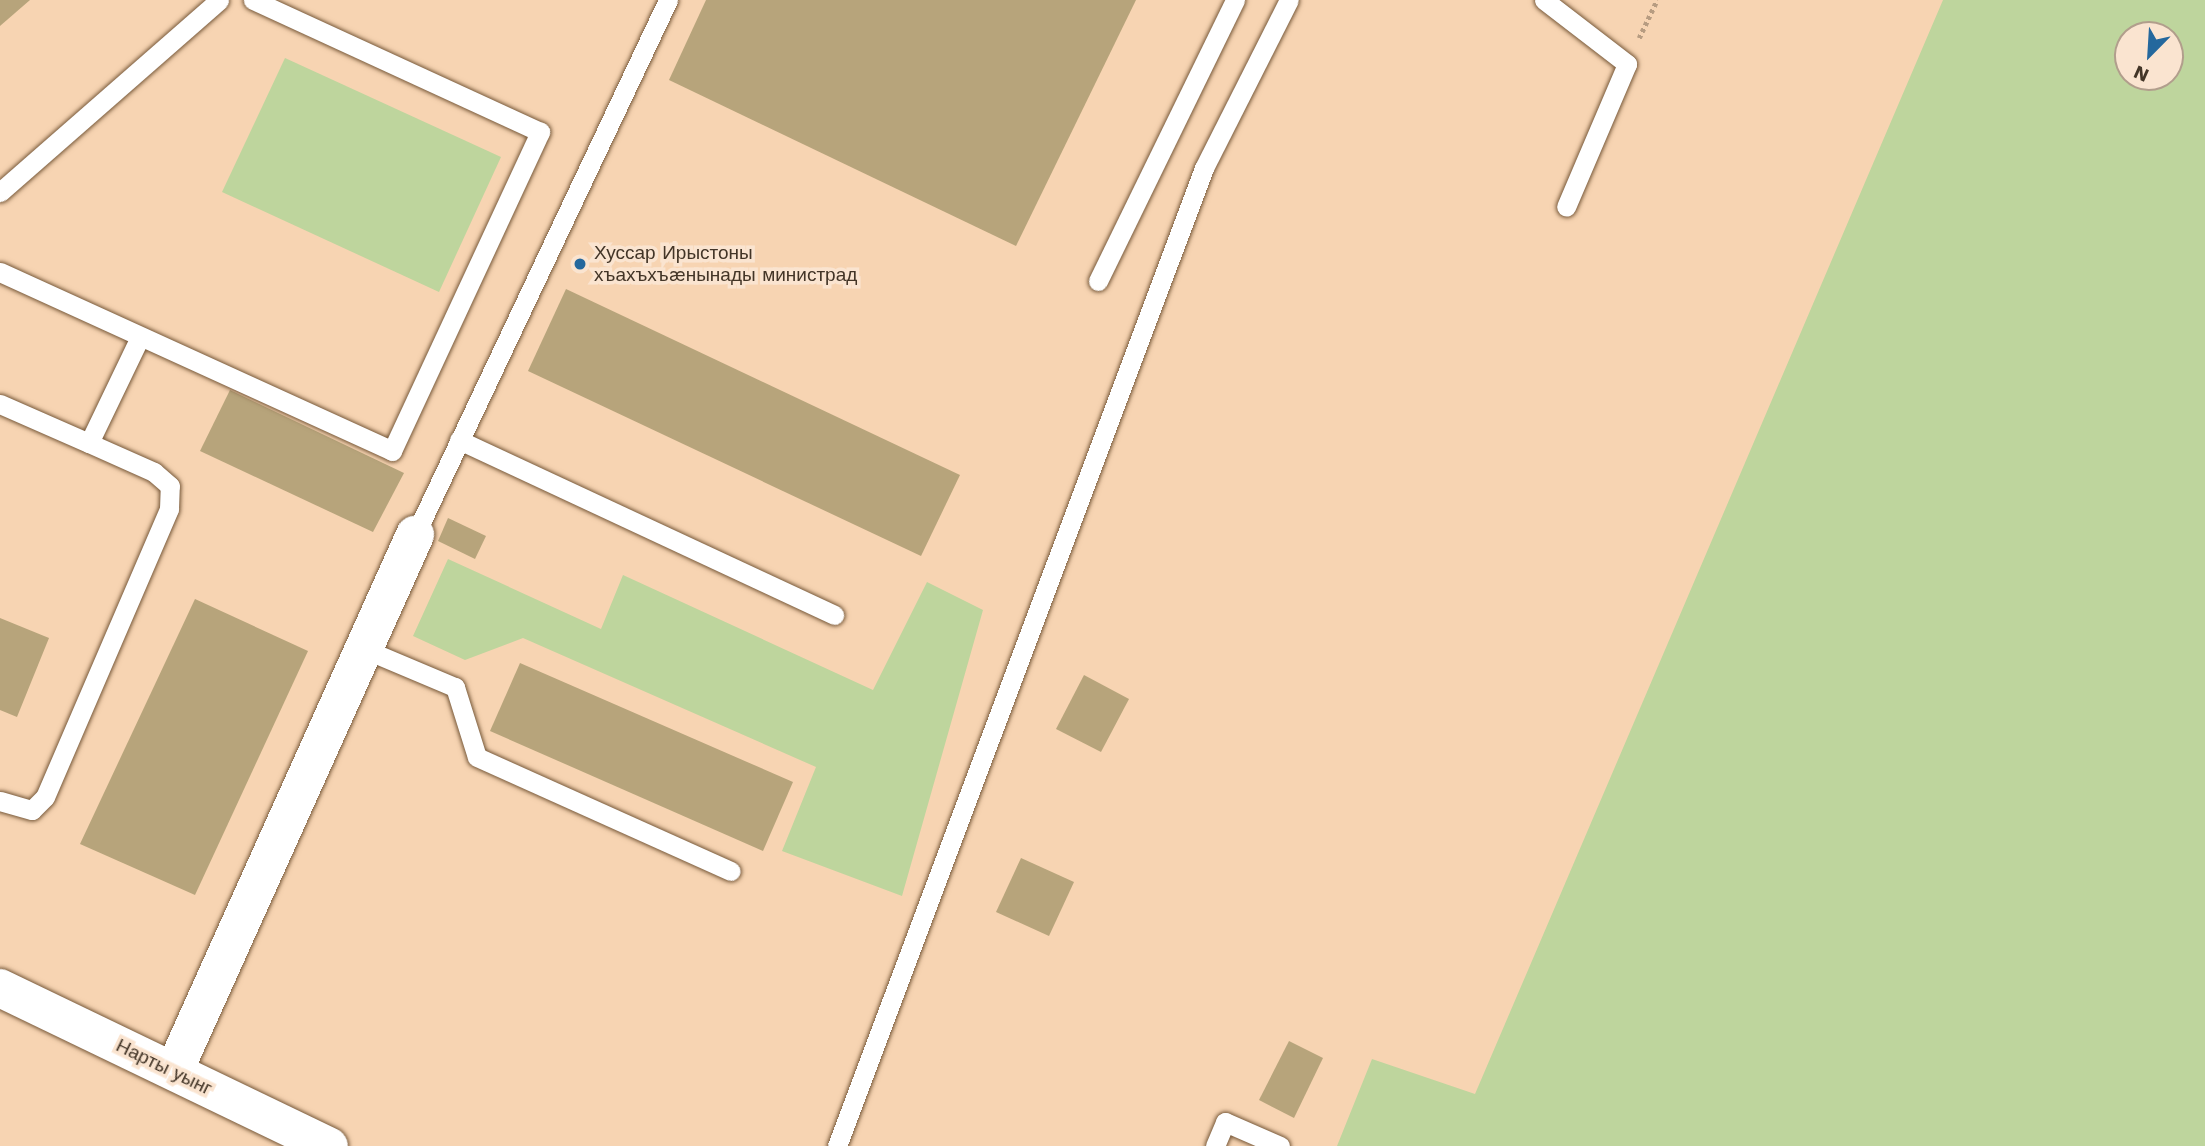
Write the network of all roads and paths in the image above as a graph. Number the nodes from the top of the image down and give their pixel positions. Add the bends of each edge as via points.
1 (219, 0) edge
2 (253, 0) edge
3 (668, 0) edge
4 (1235, 0) edge
5 (1289, 0) edge
6 (1544, 0) edge
7 (1657, 0) edge
8 (1627, 64) junction
9 (0, 192) edge
10 (1566, 207) dead end
11 (0, 272) edge
12 (1098, 281) dead end
13 (140, 337) junction
14 (0, 404) edge
15 (459, 440) junction
16 (89, 443) junction
17 (415, 535) joint
18 (834, 615) dead end
19 (362, 648) junction
20 (0, 801) edge
21 (732, 871) dead end
22 (0, 988) edge
23 (174, 1071) junction
24 (329, 1146) edge
25 (837, 1146) edge
26 (1214, 1146) edge
27 (1280, 1146) edge

1 - 9 lane
2 - 13 lane via 540,132 392,451
3 - 15 lane
4 - 12 lane
5 - 25 lane via 1204,168
6 - 8 lane
7 - 8 path
8 - 10 lane
11 - 13 lane
13 - 16 lane
14 - 16 lane
15 - 17 lane
15 - 18 lane
16 - 20 lane via 154,472 170,486 169,509 45,797 32,810
17 - 19 street
19 - 21 lane via 455,687 477,757
19 - 23 street
22 - 23 street, Нарты уынг
23 - 24 street, Нарты уынг
26 - 27 lane via 1225,1122

